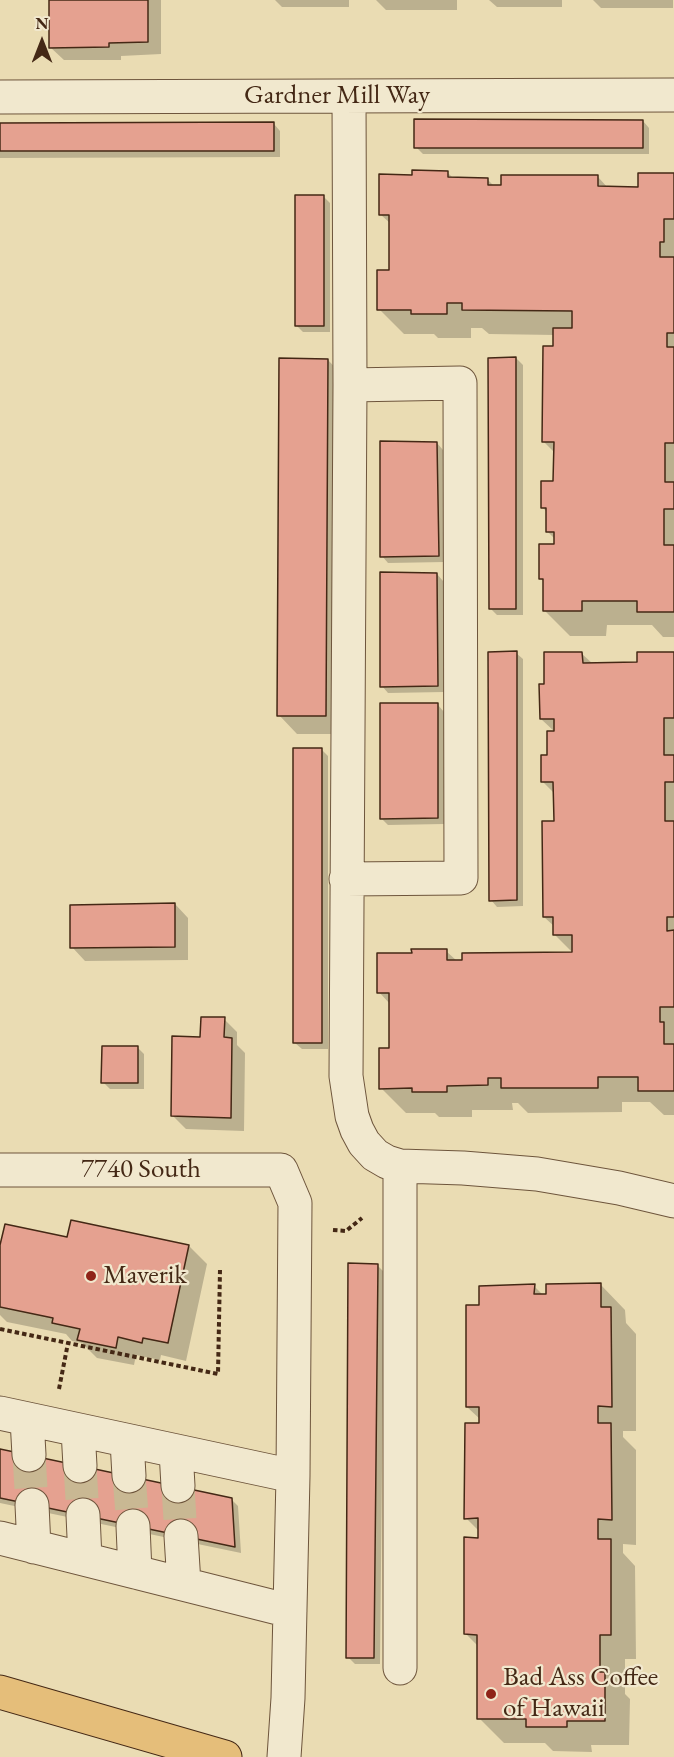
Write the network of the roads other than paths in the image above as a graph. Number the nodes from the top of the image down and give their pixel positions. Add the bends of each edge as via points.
1 (674, 95) edge
2 (349, 96) junction
3 (0, 97) edge
4 (350, 385) junction
5 (346, 879) junction
6 (400, 1166) junction
7 (0, 1170) edge
8 (674, 1201) edge
9 (39, 1422) edge
10 (127, 1441) junction
11 (176, 1451) junction
12 (29, 1455) tunnel mouth
13 (80, 1466) tunnel mouth
14 (129, 1476) tunnel mouth
15 (293, 1476) junction
16 (178, 1486) tunnel mouth
17 (32, 1505) tunnel mouth
18 (83, 1515) tunnel mouth
19 (133, 1526) tunnel mouth
20 (181, 1536) tunnel mouth
21 (0, 1538) edge
22 (34, 1547) junction
23 (85, 1559) junction
24 (135, 1572) junction
25 (184, 1584) junction
26 (290, 1611) junction
27 (400, 1668) dead end
28 (0, 1692) edge
29 (225, 1757) edge
30 (284, 1757) edge

1 - 2 street, Gardner Mill Way
2 - 3 street, Gardner Mill Way
2 - 4 street
4 - 5 street
4 - 5 street via 460,383 461,878
5 - 6 street via 349,1101 357,1130 375,1155
6 - 8 street via 537,1174
6 - 27 street
7 - 15 street, 7740 South via 281,1170 295,1203
9 - 10 street
9 - 12 street
9 - 13 street
10 - 11 street
10 - 14 street
11 - 15 street
11 - 16 street
15 - 26 street
17 - 22 street
18 - 23 street
19 - 24 street
20 - 25 street
21 - 22 street
22 - 23 street
23 - 24 street
24 - 25 street
25 - 26 street
26 - 30 street
28 - 29 main road

